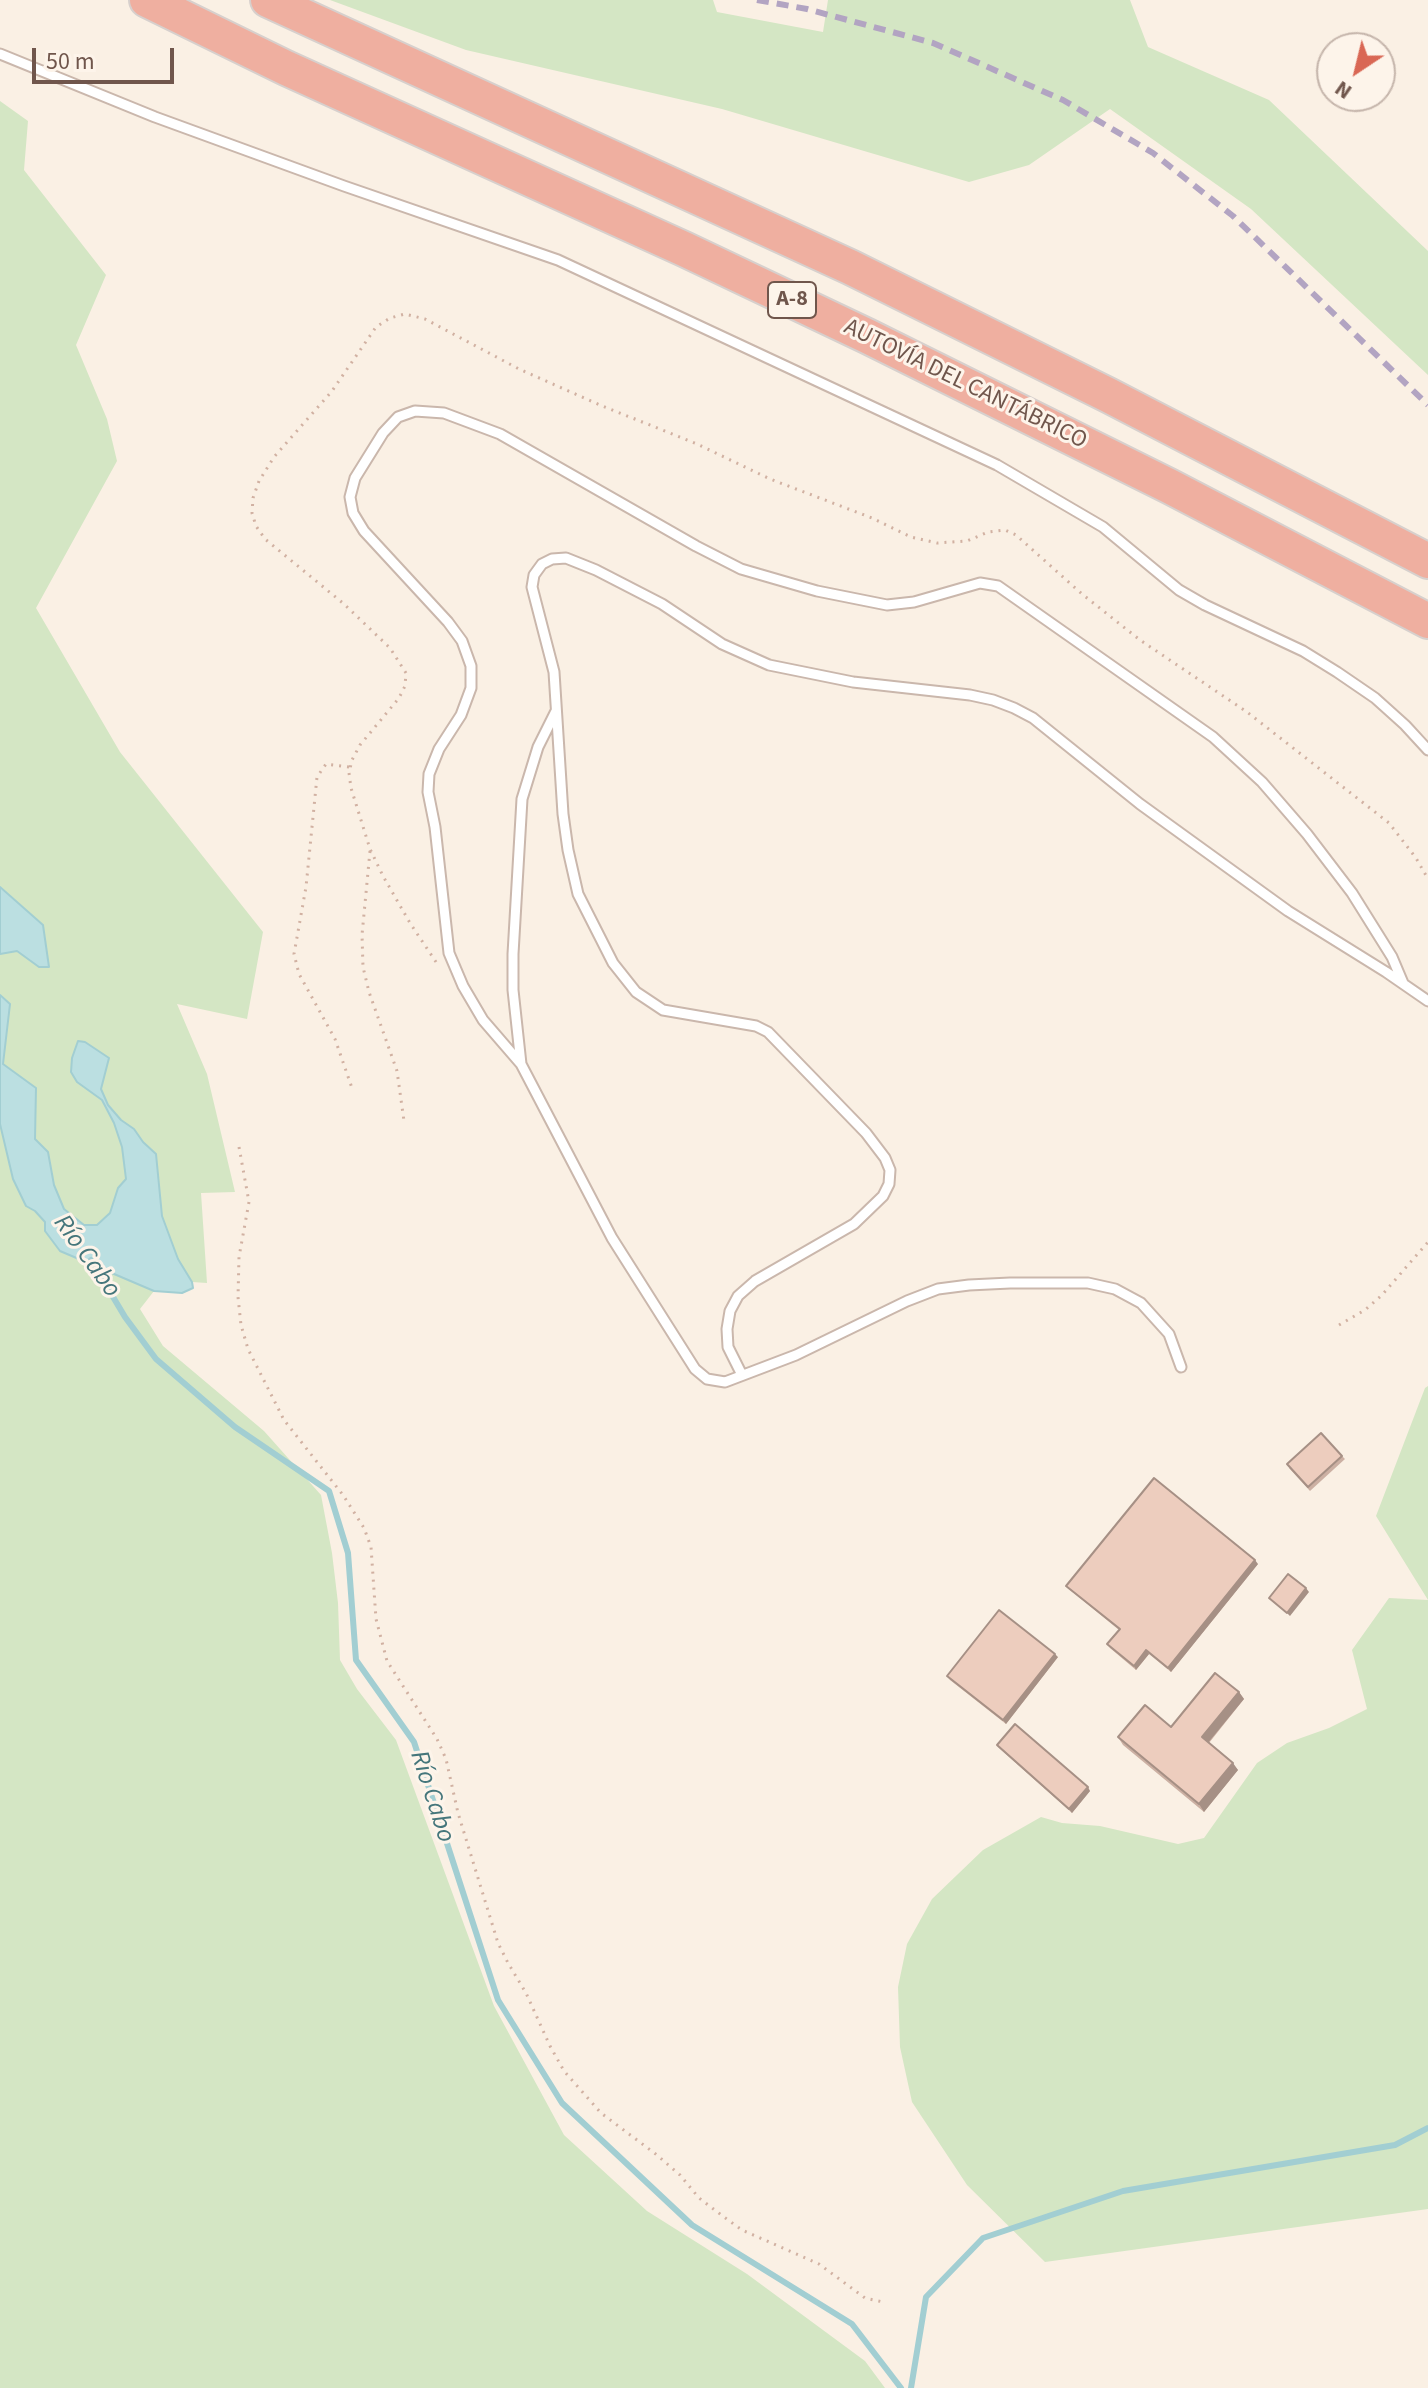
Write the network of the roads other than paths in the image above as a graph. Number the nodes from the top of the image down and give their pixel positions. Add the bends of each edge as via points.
1 (147, 0) edge
2 (268, 0) edge
3 (0, 54) edge
4 (1428, 561) edge
5 (1428, 621) edge
6 (557, 708) junction
7 (1428, 750) edge
8 (1403, 983) junction
9 (1428, 1001) edge
10 (521, 1064) junction
11 (1181, 1367) dead end
12 (742, 1375) junction

1 - 5 highway, AUTOVÍA DEL CANTÁBRICO / A-8 via 852,329
2 - 4 highway, A-8 via 850,267
3 - 7 lane via 169,123 558,260 997,465 1103,527 1179,590 1337,672 1375,698
6 - 8 lane via 554,672 532,587 542,564 566,558 633,587 722,644 769,665 853,682 970,695 1033,718 1238,876
6 - 10 lane via 522,799 513,954
6 - 12 lane via 568,850 578,894 613,963 636,992 663,1010 768,1032 866,1133 890,1170 883,1196 854,1224 738,1296 727,1329 728,1347
8 - 9 lane
8 - 10 lane via 1352,893 1262,782 1213,737 998,586 980,583 887,605 741,569 500,434 444,413 415,411 398,417 383,433 355,478 350,497 364,531 448,622 471,666 471,688 439,749 428,792 449,953 483,1020
10 - 12 lane via 612,1238 695,1369 707,1379 725,1382
11 - 12 lane via 1169,1334 1141,1303 1115,1289 1088,1283 1010,1283 938,1289

